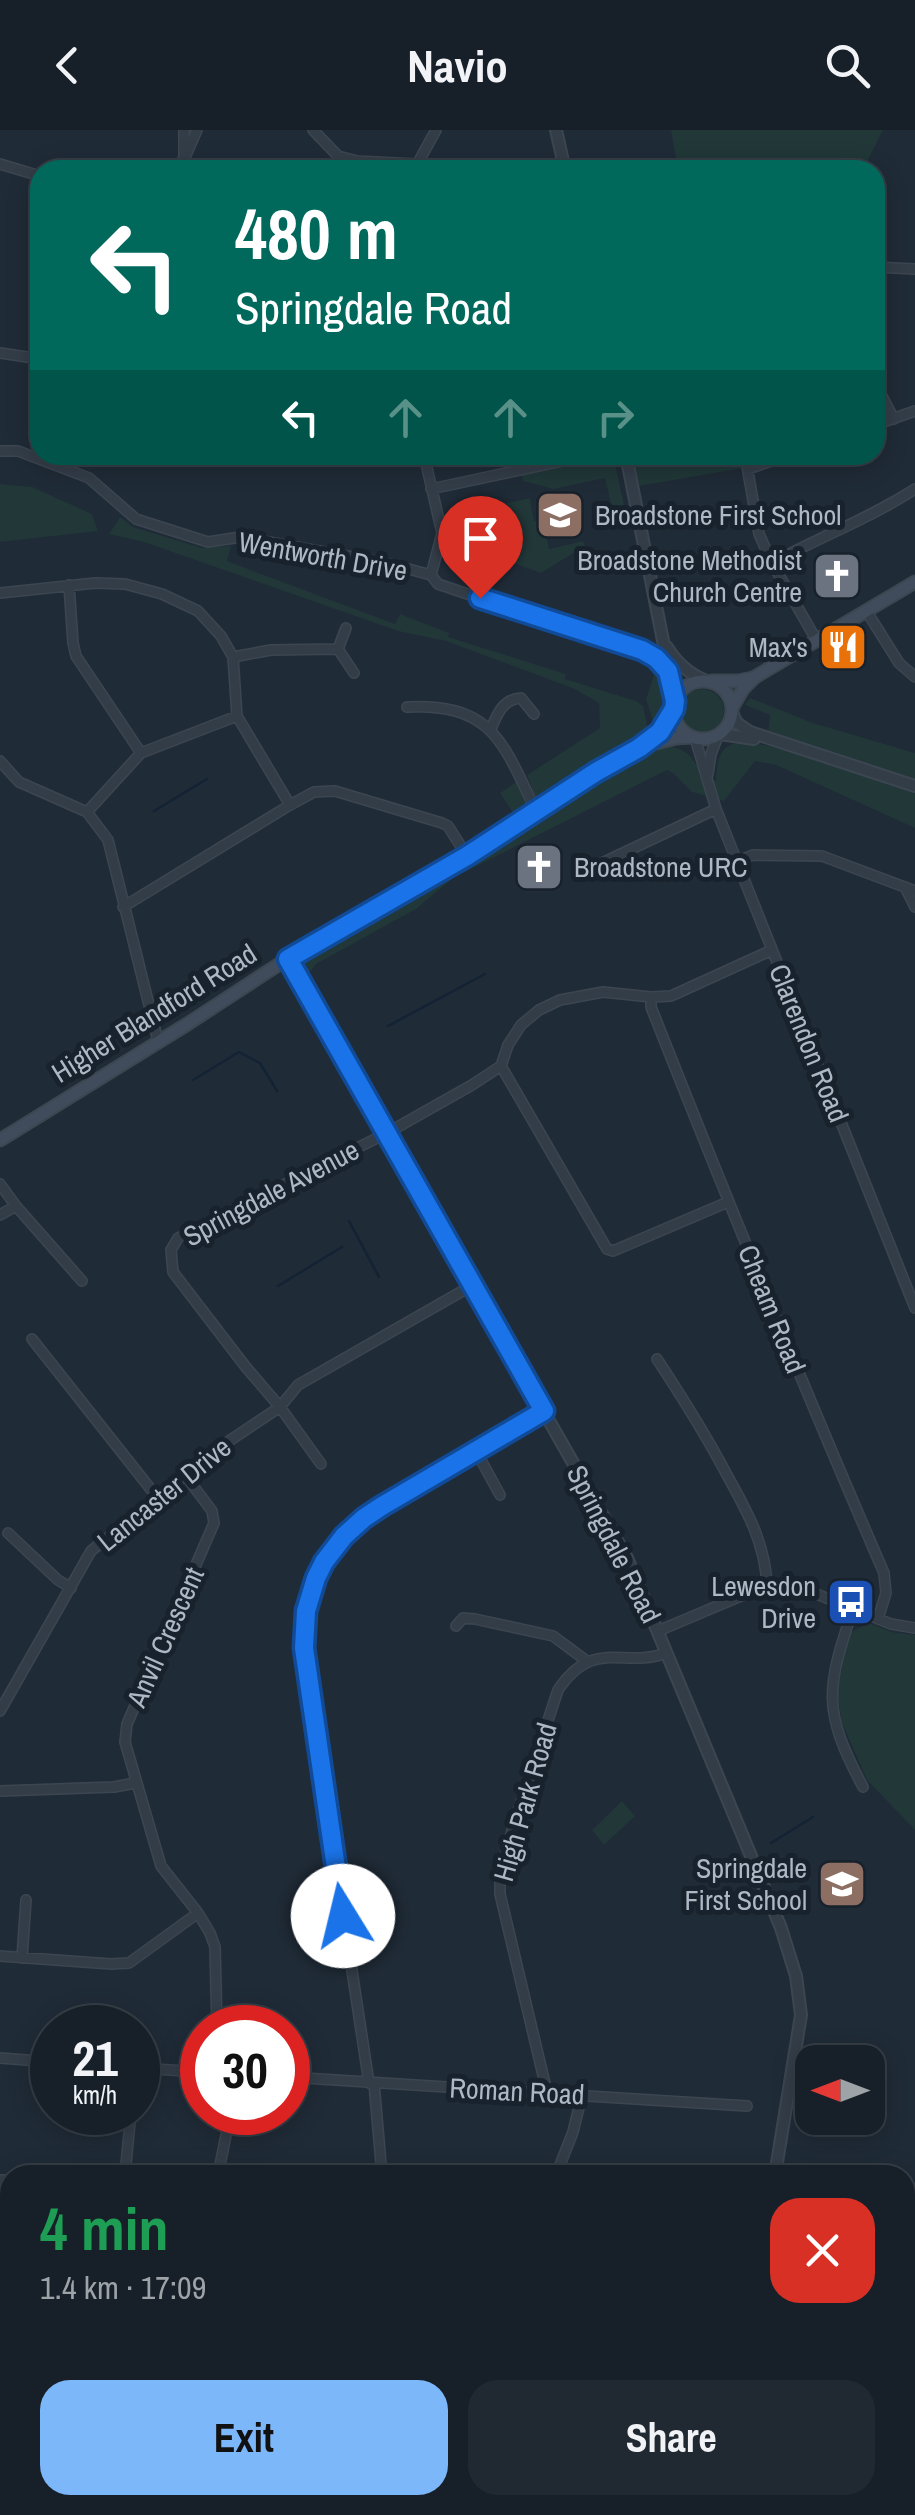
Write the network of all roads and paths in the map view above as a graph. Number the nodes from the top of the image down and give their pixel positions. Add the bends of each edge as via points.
1 (184, 130) edge
2 (197, 130) edge
3 (313, 130) edge
4 (436, 130) edge
5 (556, 130) edge
6 (338, 156) junction
7 (184, 158) joint
8 (340, 160) edge
9 (353, 160) edge
10 (420, 160) edge
11 (563, 160) edge
12 (0, 164) edge
13 (30, 173) edge
14 (885, 268) edge
15 (915, 269) edge
16 (0, 352) edge
17 (30, 357) edge
18 (885, 402) edge
19 (915, 411) edge
20 (894, 419) junction
21 (885, 422) edge
22 (0, 450) edge
23 (30, 456) edge
24 (55, 465) edge
25 (426, 465) edge
26 (542, 465) edge
27 (628, 465) edge
28 (747, 465) edge
29 (760, 465) edge
30 (748, 469) junction
31 (431, 488) junction
32 (915, 489) edge
33 (772, 563) junction
34 (431, 575) junction
35 (915, 582) edge
36 (69, 585) junction
37 (0, 593) edge
38 (866, 612) junction
39 (346, 628) dead end
40 (663, 637) junction
41 (817, 641) junction
42 (338, 649) junction
43 (233, 658) junction
44 (668, 671) junction
45 (354, 673) dead end
46 (915, 676) edge
47 (756, 677) junction
48 (706, 681) junction
49 (674, 705) junction
50 (406, 707) dead end
51 (732, 710) junction
52 (534, 714) dead end
53 (237, 716) junction
54 (490, 729) junction
55 (719, 735) junction
56 (694, 738) junction
57 (780, 743) junction
58 (639, 748) junction
59 (141, 754) junction
60 (1, 765) edge
61 (708, 777) junction
62 (915, 786) edge
63 (290, 806) junction
64 (716, 809) junction
65 (536, 811) junction
66 (87, 812) junction
67 (467, 856) junction
68 (738, 861) junction
69 (585, 871) dead end
70 (910, 889) edge
71 (123, 907) junction
72 (915, 907) edge
73 (772, 950) junction
74 (288, 959) junction
75 (651, 998) junction
76 (158, 1041) junction
77 (501, 1066) junction
78 (387, 1133) junction
79 (2, 1136) edge
80 (0, 1184) edge
81 (728, 1202) junction
82 (16, 1206) junction
83 (0, 1216) edge
84 (82, 1280) dead end
85 (473, 1285) junction
86 (915, 1308) edge
87 (32, 1339) dead end
88 (657, 1359) dead end
89 (280, 1407) junction
90 (544, 1411) junction
91 (476, 1451) junction
92 (320, 1464) dead end
93 (185, 1475) junction
94 (500, 1495) dead end
95 (157, 1497) junction
96 (8, 1533) dead end
97 (767, 1586) junction
98 (70, 1588) junction
99 (853, 1609) junction
100 (878, 1619) junction
101 (456, 1626) dead end
102 (915, 1628) edge
103 (658, 1631) junction
104 (667, 1653) junction
105 (588, 1662) junction
106 (2, 1704) edge
107 (135, 1783) junction
108 (863, 1787) dead end
109 (0, 1791) edge
110 (26, 1900) dead end
111 (198, 1913) junction
112 (0, 1956) edge
113 (22, 1958) junction
114 (217, 2005) edge
115 (0, 2058) edge
116 (30, 2060) edge
117 (310, 2079) edge
118 (371, 2083) junction
119 (547, 2092) junction
120 (582, 2095) junction
121 (747, 2106) dead end
122 (129, 2135) edge
123 (226, 2136) dead end
124 (126, 2165) edge
125 (220, 2165) edge
126 (381, 2165) edge
127 (560, 2165) edge
128 (776, 2165) edge

1 - 7 street
2 - 7 street
3 - 6 street
4 - 10 street
5 - 11 street
6 - 8 street
6 - 9 street
12 - 13 street
14 - 15 street
16 - 17 street
18 - 20 street
19 - 20 street
20 - 21 street
22 - 23 street, Wentworth Drive
24 - 34 street, Wentworth Drive via 89,478 136,519 198,540 242,537
25 - 31 street
26 - 31 street
27 - 40 street
28 - 30 street
29 - 30 street
30 - 33 street
31 - 34 street via 442,533
32 - 33 street
33 - 41 street
34 - 44 street, Wentworth Drive via 438,584 642,650
35 - 38 main road
36 - 37 street
36 - 43 street via 125,584 181,602 210,623
36 - 59 street via 76,656
38 - 41 main road
38 - 46 street
39 - 42 street
40 - 44 street
40 - 48 street via 676,660
41 - 47 main road
42 - 43 street
42 - 45 street
43 - 53 street
44 - 49 street
47 - 48 main road
47 - 51 main road
48 - 49 main road via 686,686
48 - 51 main road via 721,686
49 - 56 main road via 678,725
49 - 58 main road, Higher Blandford Road via 660,732
50 - 54 street via 447,709
51 - 55 main road
51 - 57 street via 742,728
52 - 54 street via 516,698
53 - 59 street
53 - 63 street
54 - 65 street
55 - 56 main road
55 - 57 street
55 - 61 street, Clarendon Road
56 - 58 main road, Higher Blandford Road
56 - 61 street, Clarendon Road
57 - 62 street
58 - 65 main road, Higher Blandford Road
59 - 66 street
60 - 66 street via 20,782
61 - 64 street, Clarendon Road
63 - 67 street via 314,792 335,791 442,823
63 - 71 street
64 - 68 street, Clarendon Road
64 - 69 street
65 - 67 main road, Higher Blandford Road
66 - 71 street via 108,840
67 - 74 main road, Higher Blandford Road
68 - 70 street via 753,854 822,856
68 - 73 street, Clarendon Road
70 - 72 street
71 - 76 street
73 - 75 street via 671,996
73 - 86 street, Clarendon Road
74 - 76 main road, Higher Blandford Road
74 - 78 street, Springdale Road
75 - 77 street via 603,992 560,1000 521,1025
75 - 81 street, Cheam Road
76 - 79 main road, Higher Blandford Road
77 - 78 street
77 - 81 street via 607,1249
78 - 85 street, Springdale Road
78 - 89 street, Springdale Avenue via 178,1238 170,1250 173,1272
80 - 82 street
81 - 100 street, Cheam Road via 884,1573
82 - 83 street
82 - 84 street
85 - 89 street via 298,1385
85 - 90 street, Springdale Road
87 - 95 street
88 - 97 street via 752,1521
89 - 92 street, Springdale Avenue
89 - 93 street, Lancaster Drive
90 - 91 street
90 - 103 street, Springdale Road via 627,1558
91 - 94 street
91 - 118 street via 354,1527 324,1562 306,1611 307,1673
93 - 95 street, Lancaster Drive
93 - 107 street, Anvil Crescent via 214,1523 127,1724 124,1742
95 - 98 street, Lancaster Drive via 91,1551
96 - 98 street
97 - 99 street via 809,1591
97 - 103 street
98 - 106 street, Lancaster Drive
99 - 100 street
99 - 108 street via 832,1699 843,1748
100 - 102 street
101 - 105 street via 475,1618 552,1636
103 - 104 street, Springdale Road
104 - 105 street
104 - 128 street, Springdale Road via 781,1928 799,1990 801,2016
105 - 119 street, High Park Road via 558,1690 499,1886
107 - 109 street
107 - 111 street, Anvil Crescent via 161,1866
110 - 113 street
111 - 113 street via 129,1963
111 - 114 street, Anvil Crescent via 216,1956
112 - 113 street
115 - 116 street
117 - 118 street, Roman Road
118 - 119 street, Roman Road
118 - 126 street
119 - 120 street, Roman Road
120 - 121 street, Roman Road
120 - 127 street
122 - 124 street
123 - 125 street

